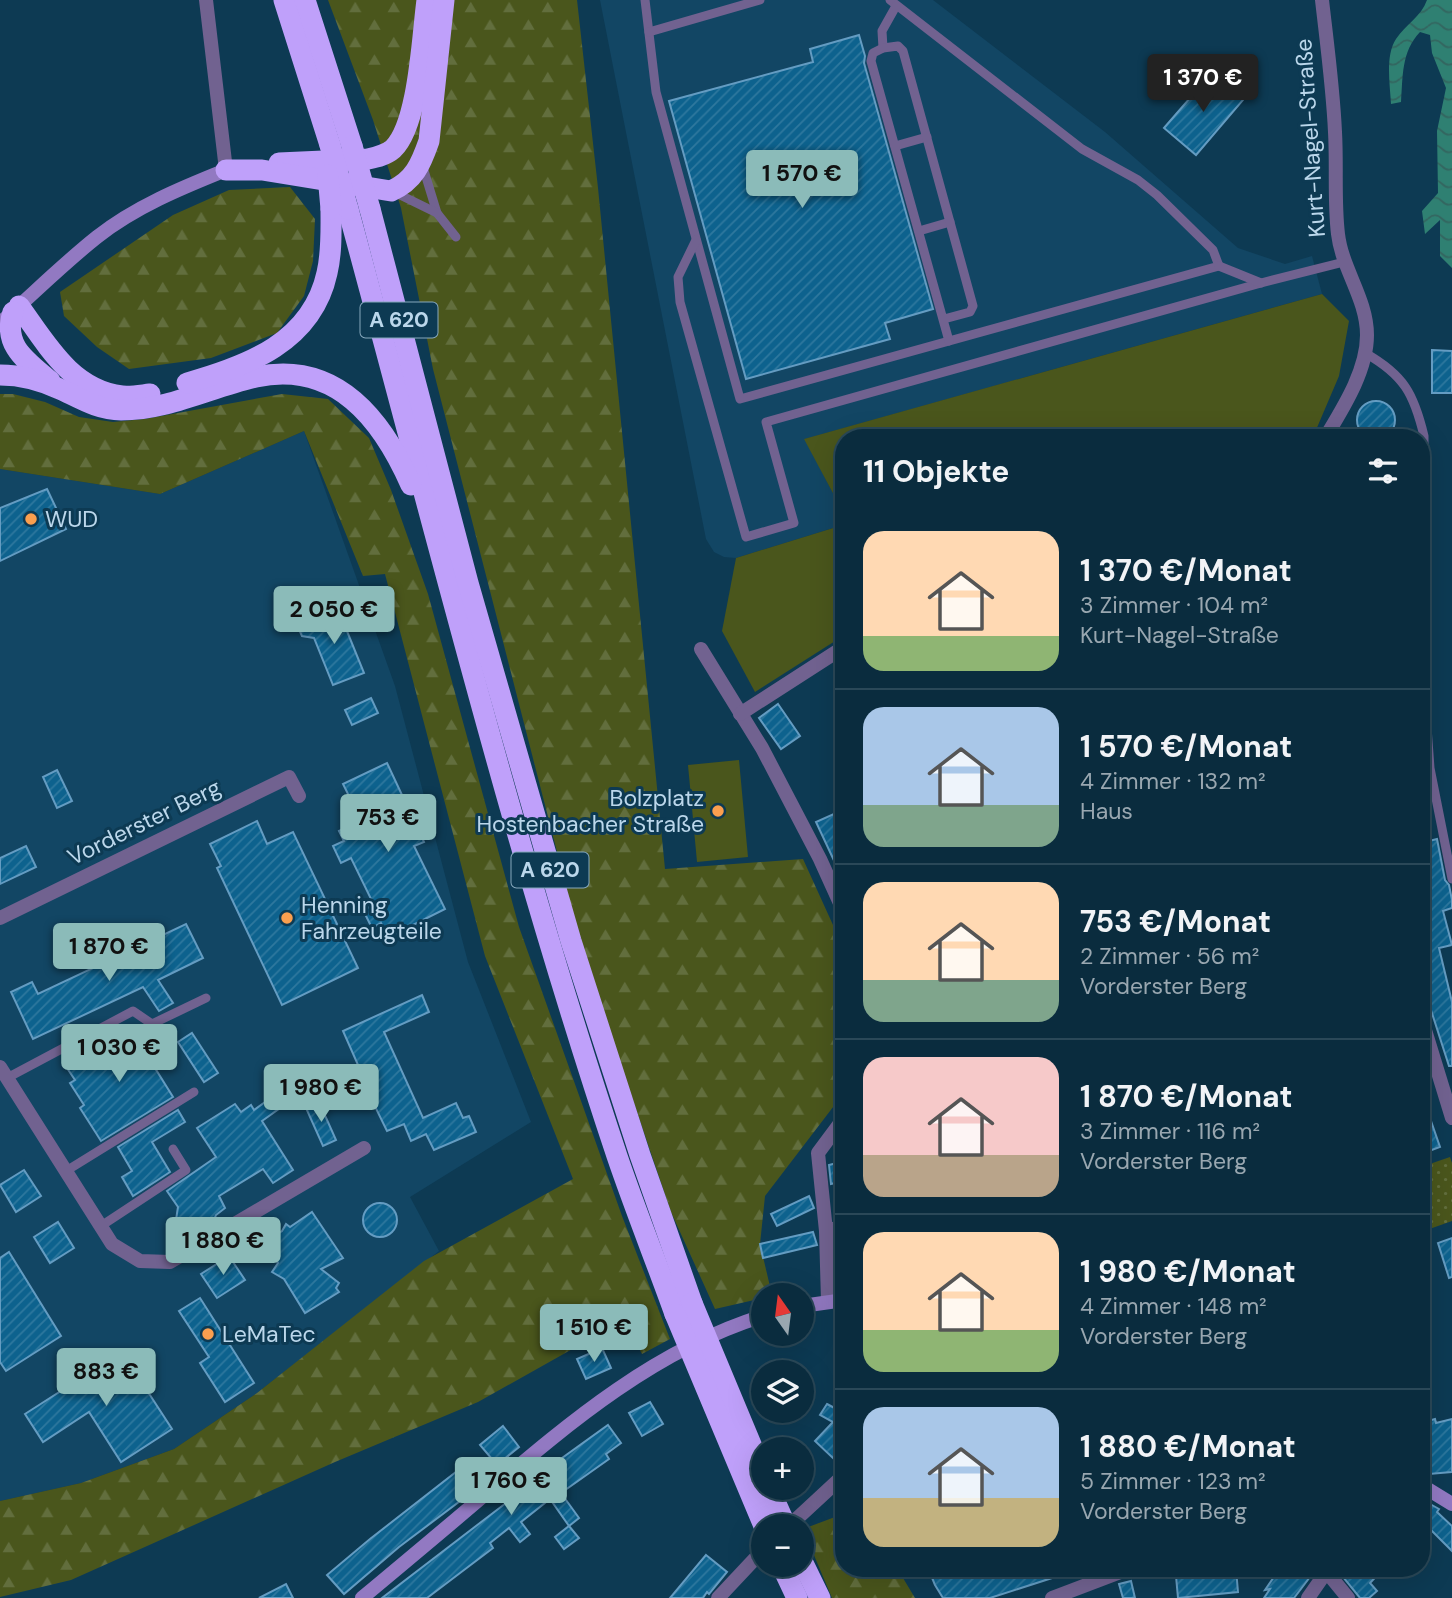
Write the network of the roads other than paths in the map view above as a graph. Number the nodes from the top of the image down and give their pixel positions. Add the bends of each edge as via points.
1 (206, 0) edge
2 (284, 0) edge
3 (308, 0) edge
4 (427, 0) edge
5 (444, 0) edge
6 (645, 0) edge
7 (760, 0) edge
8 (1322, 0) edge
9 (893, 3) edge
10 (649, 32) junction
11 (883, 48) junction
12 (927, 137) junction
13 (895, 146) junction
14 (422, 163) junction
15 (226, 170) junction
16 (391, 191) junction
17 (340, 209) junction
18 (437, 214) junction
19 (950, 222) junction
20 (919, 231) junction
21 (456, 237) dead end
22 (696, 240) junction
23 (1344, 262) junction
24 (1219, 266) junction
25 (1261, 283) junction
26 (11, 314) edge
27 (944, 319) junction
28 (949, 341) junction
29 (1365, 353) junction
30 (0, 375) edge
31 (60, 389) junction
32 (1330, 429) edge
33 (1422, 429) edge
34 (443, 564) junction
35 (701, 649) dead end
36 (835, 654) edge
37 (740, 714) junction
38 (1430, 768) edge
39 (299, 796) dead end
40 (1452, 879) edge
41 (835, 892) edge
42 (0, 918) edge
43 (206, 998) dead end
44 (1430, 1046) edge
45 (3, 1072) edge
46 (194, 1092) dead end
47 (1452, 1118) edge
48 (835, 1130) edge
49 (364, 1148) dead end
50 (173, 1149) dead end
51 (66, 1171) junction
52 (101, 1226) junction
53 (835, 1228) edge
54 (826, 1231) junction
55 (828, 1301) junction
56 (835, 1301) edge
57 (814, 1304) edge
58 (684, 1308) junction
59 (751, 1319) edge
60 (751, 1448) edge
61 (835, 1483) edge
62 (1430, 1489) edge
63 (1449, 1498) edge
64 (760, 1514) edge
65 (801, 1514) edge
66 (751, 1563) edge
67 (792, 1577) edge
68 (799, 1577) edge
69 (1107, 1577) edge
70 (1320, 1577) edge
71 (1331, 1577) edge
72 (362, 1598) edge
73 (718, 1598) edge
74 (797, 1598) edge
75 (820, 1598) edge
76 (1052, 1598) edge
77 (1308, 1598) edge
78 (1348, 1598) edge

1 - 15 street
2 - 17 highway, bridge via 316,97
3 - 58 highway, A 620, bridge via 370,209 468,583 571,942
4 - 15 highway via 410,116 393,148 368,159 260,163
5 - 14 highway via 429,141
6 - 10 lane
7 - 10 lane
8 - 23 street, Kurt-Nagel-Straße via 1334,105 1338,234
9 - 11 lane via 882,31
9 - 24 lane via 1082,149 1157,195 1213,250
10 - 22 lane via 656,92
11 - 12 lane via 898,46 903,51
11 - 13 lane via 873,53 871,61
12 - 13 lane
12 - 19 lane
13 - 20 lane
14 - 16 highway via 414,176
14 - 18 lane
15 - 16 highway via 262,170
15 - 26 street via 180,188 97,237
16 - 18 lane
17 - 26 highway via 327,274 301,327 249,363 203,379 150,394 123,396 95,389 72,374
17 - 34 highway, A 620
18 - 21 lane
19 - 20 lane
19 - 27 lane via 973,306 970,312
20 - 27 lane
22 - 25 lane via 678,277 680,302 747,537 794,523 765,422
22 - 28 lane via 740,399
23 - 25 lane
23 - 29 street, Kurt-Nagel-Straße via 1362,302
24 - 25 lane
24 - 28 lane
26 - 31 highway via 9,332 15,345
27 - 28 lane
29 - 32 street
29 - 33 lane via 1404,382
30 - 31 highway
31 - 34 highway via 89,404 120,410 154,407 256,377 289,374 320,380 345,393 386,434
34 - 58 highway, A 620 via 547,933 618,1160
35 - 37 street
36 - 37 street
37 - 41 street
38 - 40 lane
39 - 42 street, Vorderster Berg via 289,777
43 - 45 lane via 152,1024 133,1012
44 - 47 street
45 - 51 street
46 - 51 lane
48 - 54 street via 818,1153
49 - 52 street via 170,1262 140,1262 112,1244
50 - 52 lane via 186,1170
51 - 52 street
53 - 54 street
54 - 55 street
55 - 56 street
55 - 57 street
58 - 60 highway, A 620, bridge
58 - 64 highway, A 620, bridge
59 - 72 street via 651,1368 589,1410
61 - 65 street
62 - 63 street
66 - 73 street
67 - 74 highway
68 - 75 highway
69 - 76 street
70 - 77 street
71 - 78 street

